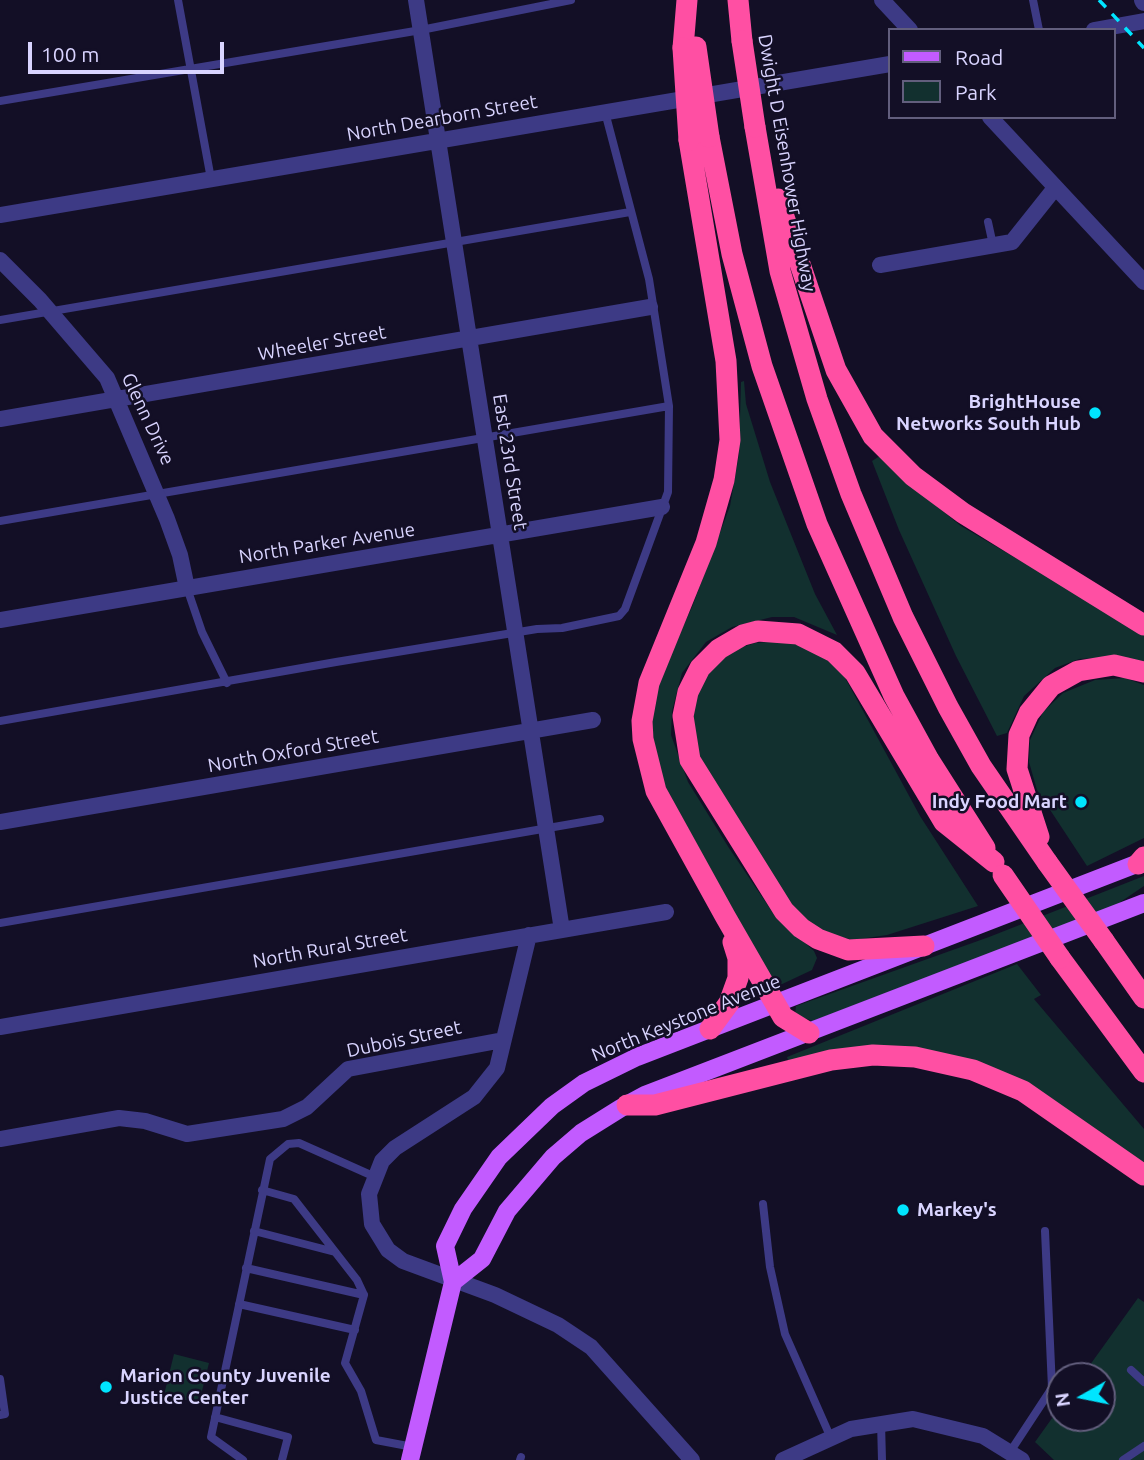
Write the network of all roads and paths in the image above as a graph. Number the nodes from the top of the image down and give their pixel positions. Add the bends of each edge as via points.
1 (178, 0) edge
2 (416, 0) edge
3 (571, 0) edge
4 (689, 0) edge
5 (738, 0) edge
6 (882, 0) edge
7 (1033, 0) edge
8 (1144, 21) edge
9 (908, 28) edge
10 (1039, 28) edge
11 (1105, 28) edge
12 (421, 30) junction
13 (888, 64) edge
14 (189, 68) junction
15 (0, 101) edge
16 (605, 112) junction
17 (992, 119) edge
18 (755, 127) junction
19 (699, 139) junction
20 (439, 140) junction
21 (211, 179) junction
22 (1055, 188) junction
23 (630, 212) junction
24 (0, 215) edge
25 (988, 222) dead end
26 (455, 240) junction
27 (993, 245) junction
28 (0, 260) edge
29 (880, 265) dead end
30 (1144, 282) edge
31 (650, 307) junction
32 (51, 313) junction
33 (0, 320) edge
34 (470, 339) junction
35 (118, 399) junction
36 (669, 406) junction
37 (0, 419) edge
38 (486, 438) junction
39 (158, 495) junction
40 (662, 507) junction
41 (0, 521) edge
42 (501, 535) junction
43 (187, 588) junction
44 (0, 620) edge
45 (1144, 625) edge
46 (516, 632) junction
47 (1144, 672) edge
48 (227, 682) junction
49 (593, 720) dead end
50 (0, 722) edge
51 (532, 731) junction
52 (600, 818) dead end
53 (0, 822) edge
54 (547, 828) junction
55 (1142, 860) edge
56 (1047, 862) junction
57 (999, 869) junction
58 (1144, 903) edge
59 (666, 912) dead end
60 (725, 916) junction
61 (0, 923) edge
62 (562, 930) junction
63 (530, 935) junction
64 (924, 946) junction
65 (1144, 998) edge
66 (775, 1004) junction
67 (0, 1027) edge
68 (710, 1029) junction
69 (808, 1032) junction
70 (503, 1040) junction
71 (1144, 1072) edge
72 (627, 1105) junction
73 (0, 1139) edge
74 (1144, 1175) edge
75 (373, 1177) junction
76 (262, 1190) junction
77 (763, 1204) dead end
78 (254, 1231) junction
79 (1045, 1231) dead end
80 (335, 1252) junction
81 (246, 1268) junction
82 (453, 1282) junction
83 (364, 1295) junction
84 (239, 1304) junction
85 (355, 1330) junction
86 (1131, 1370) dead end
87 (0, 1379) edge
88 (1144, 1382) edge
89 (0, 1415) edge
90 (215, 1417) junction
91 (881, 1422) junction
92 (830, 1436) junction
93 (411, 1453) edge
94 (1141, 1453) edge
95 (1016, 1456) edge
96 (243, 1460) edge
97 (282, 1460) edge
98 (692, 1460) edge
99 (783, 1460) edge
100 (882, 1460) edge
101 (1123, 1460) edge

1 - 14 lane
2 - 12 street, East 23rd Street
3 - 12 lane
4 - 19 highway, bridge
5 - 18 highway, Dwight D Eisenhower Highway, bridge
6 - 9 street
7 - 10 lane
8 - 11 street
12 - 14 lane
12 - 20 street, East 23rd Street
13 - 16 street, North Dearborn Street
14 - 15 lane
14 - 21 lane
16 - 20 street, North Dearborn Street
16 - 23 lane
17 - 22 street
18 - 45 highway via 836,370 873,436 913,476 963,513
18 - 56 highway, Dwight D Eisenhower Highway via 780,271 817,399 851,494 903,617 948,707
19 - 57 highway via 762,366 817,524 894,696
19 - 60 highway via 726,361 730,440 712,525 649,683 642,721 646,759 656,791
20 - 21 street, North Dearborn Street
20 - 26 street, East 23rd Street
21 - 24 street, North Dearborn Street
22 - 27 street via 1012,242
22 - 30 street
23 - 26 lane
23 - 31 lane via 649,279
25 - 27 lane
26 - 32 lane
26 - 34 street, East 23rd Street
27 - 29 street
28 - 32 street, Glenn Drive
31 - 34 street, Wheeler Street
31 - 36 lane
32 - 33 lane
32 - 35 street, Glenn Drive via 107,378
34 - 35 street, Wheeler Street
34 - 38 street, East 23rd Street
35 - 37 street, Wheeler Street
35 - 39 street, Glenn Drive
36 - 38 lane
36 - 40 lane via 669,476
38 - 39 lane
38 - 42 street, East 23rd Street
39 - 41 lane
39 - 43 street, Glenn Drive
40 - 42 street, North Parker Avenue
40 - 46 lane via 619,616
42 - 43 street, North Parker Avenue
42 - 46 street, East 23rd Street
43 - 44 street, North Parker Avenue
43 - 48 lane
46 - 48 lane
46 - 51 street, East 23rd Street
47 - 56 highway via 1114,666 1078,671 1051,686 1026,718 1016,753 1017,769
48 - 50 lane
49 - 51 street, North Oxford Street
51 - 53 street, North Oxford Street
51 - 54 street, East 23rd Street
52 - 54 lane
54 - 61 lane
54 - 62 street, East 23rd Street
55 - 64 main road, North Keystone Avenue
56 - 65 highway, Dwight D Eisenhower Highway, bridge
57 - 64 highway via 944,821 855,673 834,652 798,634 758,631 719,649 700,668 683,716 690,760 784,911 818,939 848,950
57 - 71 highway, bridge
58 - 69 main road
59 - 62 street, North Rural Street
60 - 66 highway
60 - 68 highway via 738,957 738,978 729,1003
62 - 63 street, North Rural Street
63 - 67 street, North Rural Street
63 - 70 street
64 - 66 main road, North Keystone Avenue
66 - 68 main road, North Keystone Avenue
66 - 69 highway via 794,1026
68 - 82 main road, North Keystone Avenue via 591,1079 516,1137 483,1179 445,1246
69 - 72 main road
70 - 73 street, Dubois Street via 348,1069 307,1107 283,1119 187,1134 119,1118
70 - 75 street via 497,1068 487,1084 395,1148
72 - 74 highway via 654,1105 831,1060 915,1057 973,1070 1023,1091
72 - 82 main road via 580,1133 553,1157 507,1211 482,1259
75 - 76 lane via 299,1143 288,1144 270,1160
75 - 82 street via 369,1206 377,1235 397,1258
76 - 78 lane
76 - 80 lane via 294,1199
77 - 92 lane via 770,1267 785,1334
78 - 80 lane
78 - 81 lane
79 - 95 lane via 1052,1388
80 - 83 lane
81 - 83 lane
81 - 84 lane
82 - 93 main road, North Keystone Avenue
82 - 98 street via 540,1316 591,1347
83 - 85 lane
84 - 85 lane
84 - 90 lane
85 - 93 lane via 345,1363 361,1391 371,1432 376,1440
86 - 88 lane
87 - 89 lane via 5,1414
90 - 96 lane via 211,1437
90 - 97 lane via 288,1437
91 - 92 street
91 - 95 street via 913,1419 949,1426 983,1436
91 - 100 lane
92 - 99 street
94 - 101 lane

